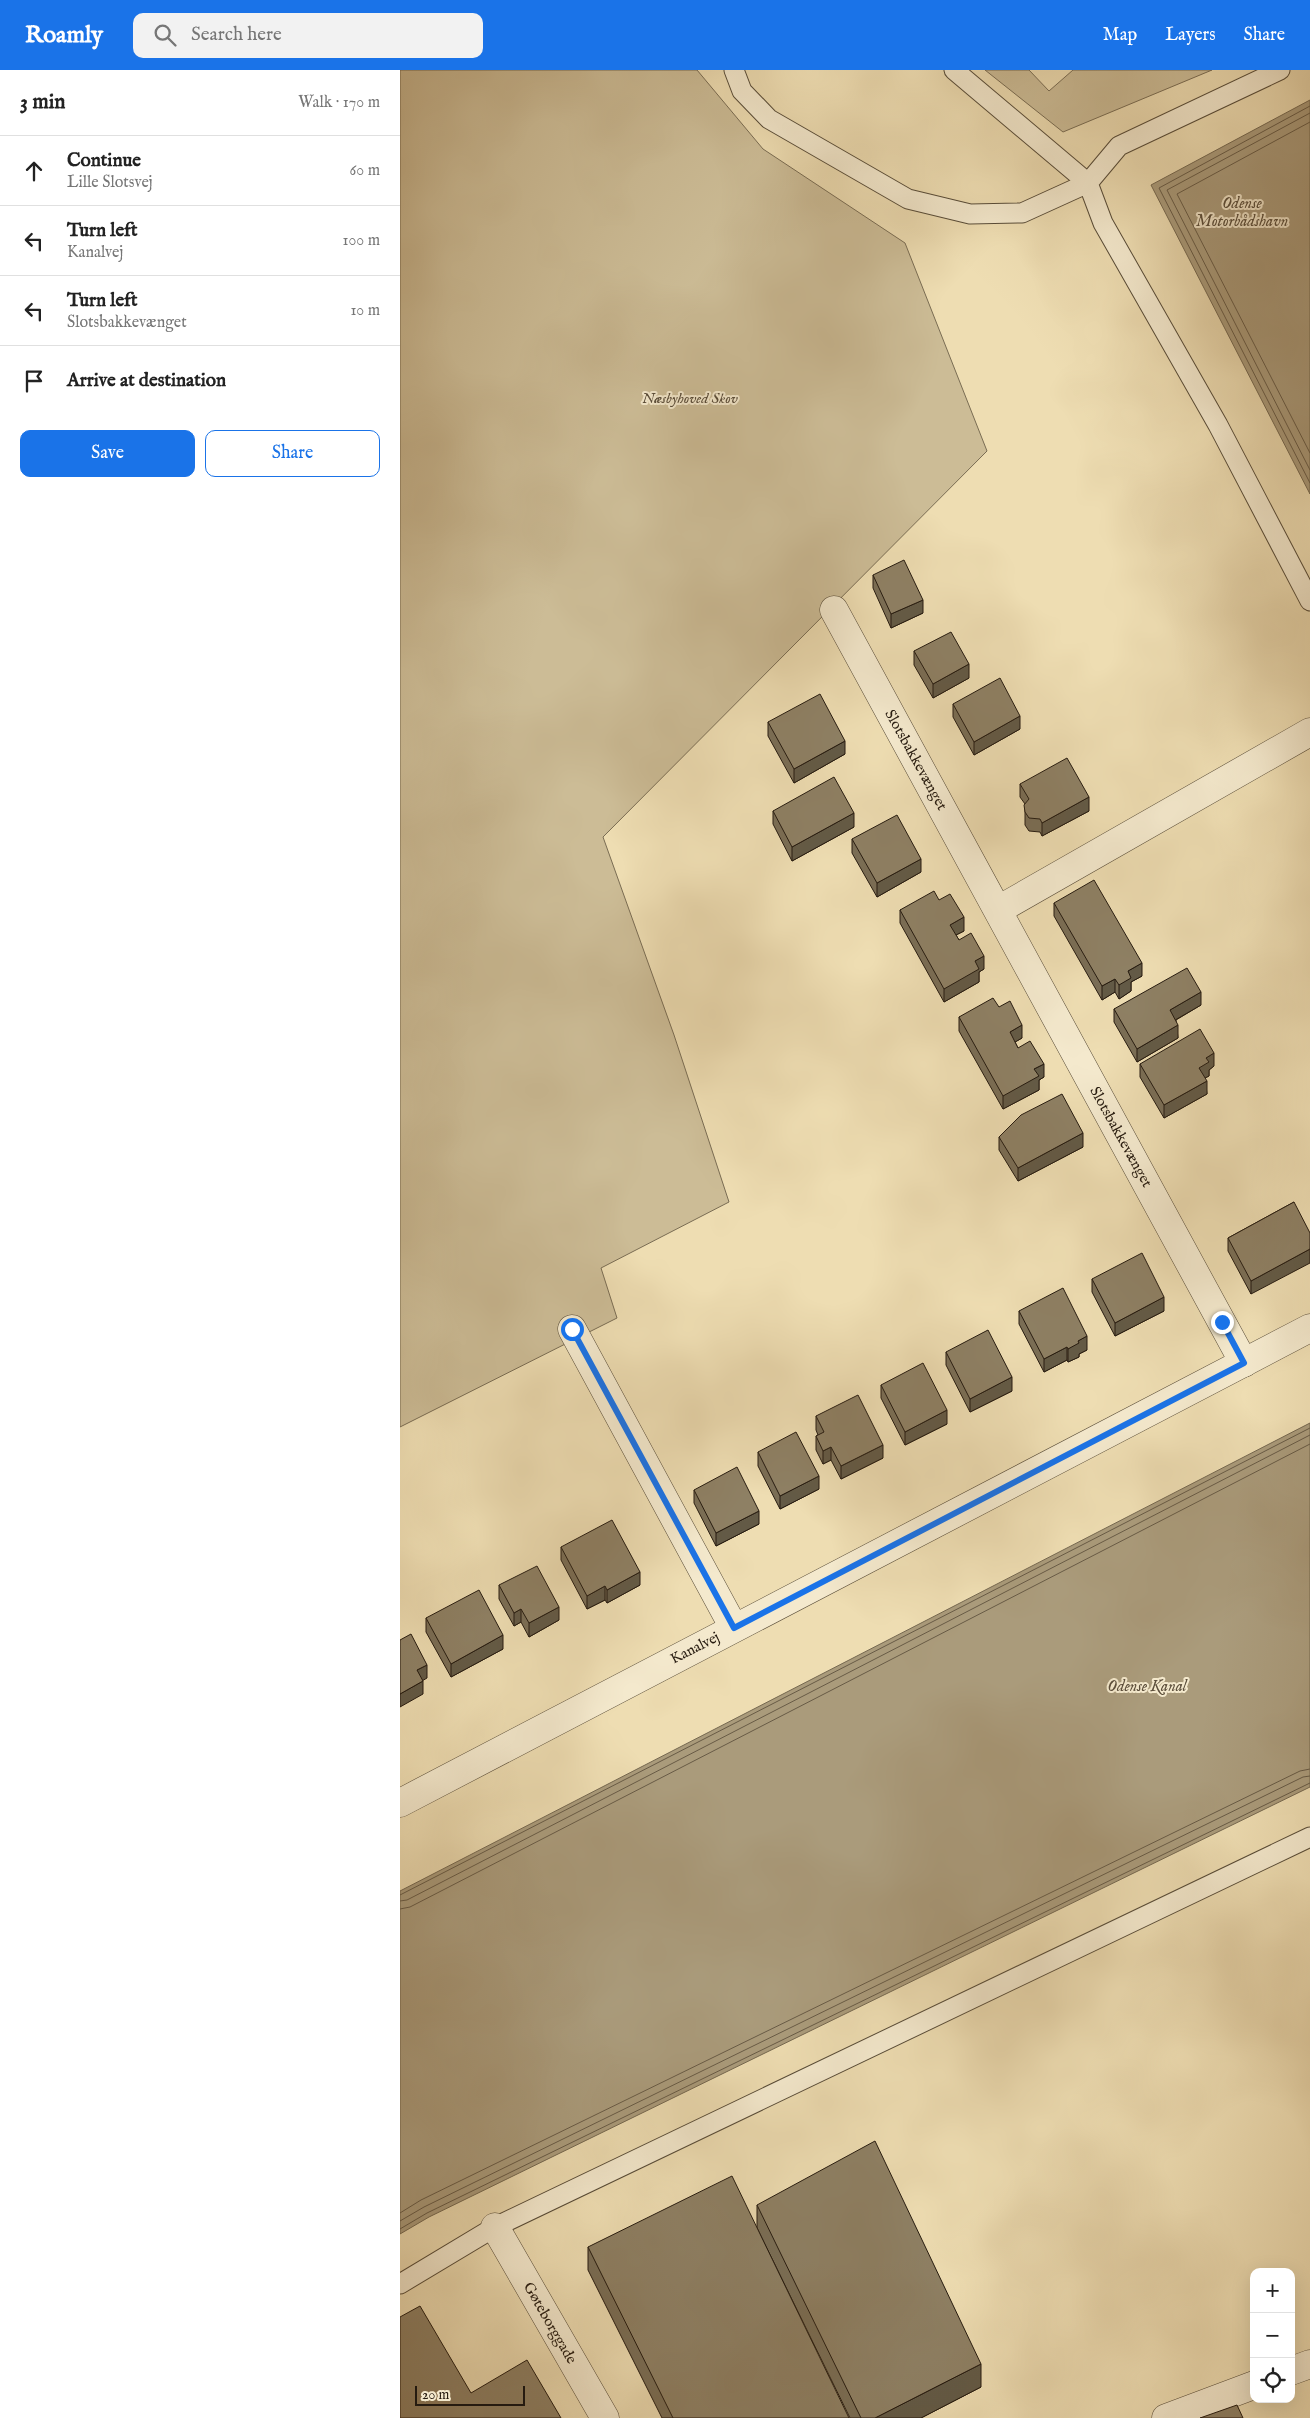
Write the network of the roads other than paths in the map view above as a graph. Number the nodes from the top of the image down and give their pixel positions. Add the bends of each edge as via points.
1 (734, 70) edge
2 (954, 70) edge
3 (1280, 70) edge
4 (1088, 184) junction
5 (1310, 602) edge
6 (834, 610) dead end
7 (1310, 732) edge
8 (998, 910) junction
9 (1310, 1328) edge
10 (572, 1329) dead end
11 (1244, 1363) junction
12 (734, 1628) junction
13 (400, 1803) edge
14 (1310, 1837) edge
15 (495, 2227) junction
16 (400, 2284) edge
17 (1310, 2364) edge
18 (1295, 2370) edge
19 (1250, 2386) edge
20 (605, 2418) edge
21 (1166, 2418) edge

1 - 4 lane via 742,91 769,119 908,199 970,214 1022,213
2 - 4 lane
3 - 4 lane via 1119,146
4 - 5 lane via 1103,223 1218,425
6 - 8 street, Slotsbakkevænget
7 - 8 street
8 - 11 street, Slotsbakkevænget
9 - 11 street, Kanalvej
10 - 12 street
11 - 12 street, Kanalvej
12 - 13 street, Kanalvej
14 - 15 lane
15 - 16 lane
15 - 20 street, Gøteborggade
17 - 18 street
19 - 21 street

